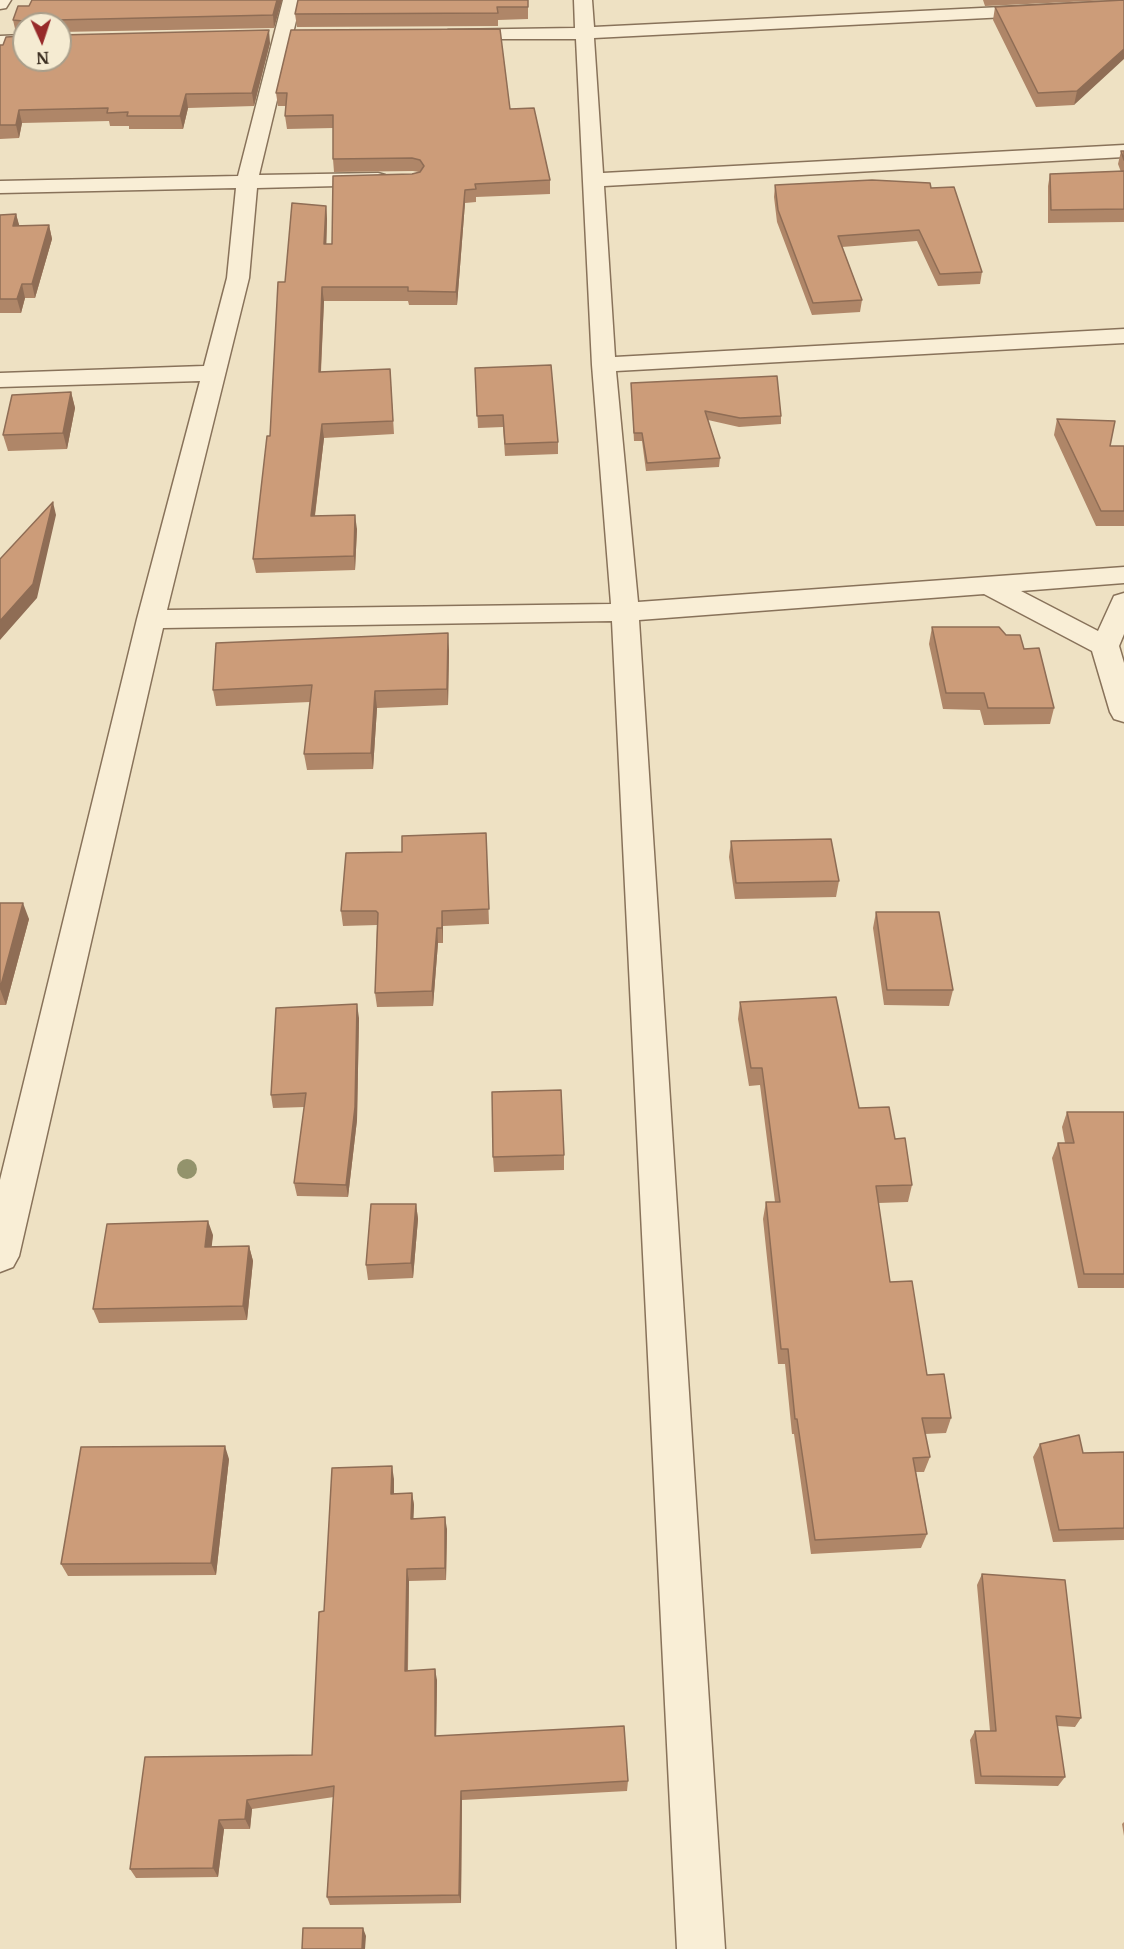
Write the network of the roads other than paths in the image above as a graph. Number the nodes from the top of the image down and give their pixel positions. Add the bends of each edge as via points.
1 (292, 0) edge
2 (583, 0) edge
3 (1124, 6) edge
4 (584, 33) junction
5 (433, 34) edge
6 (1124, 151) edge
7 (401, 179) edge
8 (595, 180) junction
9 (247, 181) junction
10 (0, 187) edge
11 (1124, 336) edge
12 (604, 365) junction
13 (215, 373) junction
14 (0, 380) edge
15 (1124, 575) edge
16 (990, 586) junction
17 (1124, 602) edge
18 (625, 612) junction
19 (151, 619) junction
20 (1105, 646) junction
21 (1124, 712) edge
22 (0, 1256) edge
23 (701, 1949) edge

1 - 9 street
2 - 4 street
3 - 4 street
4 - 5 street
4 - 8 street
6 - 8 street
7 - 9 street
8 - 12 street
9 - 10 street
9 - 13 street via 238,278
11 - 12 street
12 - 18 street
13 - 14 street
13 - 19 street
15 - 16 street
16 - 18 street
16 - 20 street
17 - 20 street
18 - 19 street
18 - 23 street
19 - 22 street
20 - 21 street

